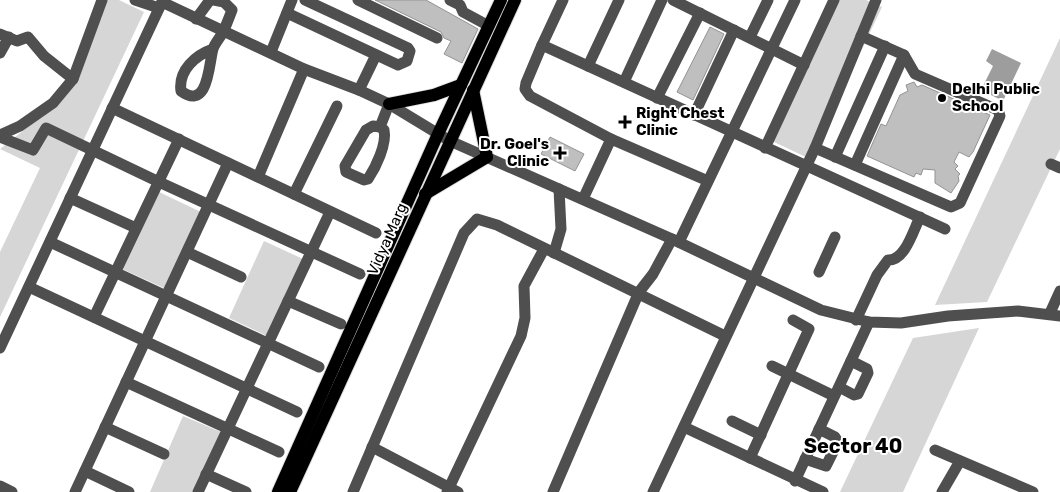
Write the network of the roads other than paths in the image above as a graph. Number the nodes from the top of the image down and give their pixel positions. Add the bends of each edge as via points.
1 (102, 0) edge
2 (135, 0) edge
3 (210, 0) edge
4 (214, 0) edge
5 (292, 0) edge
6 (304, 0) edge
7 (358, 0) edge
8 (501, 0) edge
9 (515, 0) edge
10 (563, 0) edge
11 (619, 0) edge
12 (662, 0) edge
13 (673, 0) edge
14 (768, 0) edge
15 (795, 0) edge
16 (834, 0) edge
17 (876, 0) edge
18 (457, 2) edge
19 (161, 4) edge
20 (287, 13) junction
21 (700, 13) junction
22 (196, 19) junction
23 (489, 26) junction
24 (734, 30) junction
25 (223, 32) junction
26 (4, 36) edge
27 (862, 36) junction
28 (750, 37) junction
29 (437, 38) dead end
30 (542, 45) junction
31 (885, 46) junction
32 (213, 49) dead end
33 (773, 49) junction
34 (271, 52) junction
35 (0, 53) edge
36 (376, 55) junction
37 (904, 55) junction
38 (804, 65) junction
39 (588, 66) junction
40 (304, 69) junction
41 (73, 78) junction
42 (624, 82) junction
43 (461, 85) junction
44 (360, 90) junction
45 (473, 90) junction
46 (657, 98) junction
47 (388, 104) junction
48 (337, 106) dead end
49 (112, 108) junction
50 (694, 115) junction
51 (30, 119) junction
52 (380, 127) junction
53 (46, 128) junction
54 (732, 132) junction
55 (438, 134) junction
56 (0, 136) edge
57 (179, 139) junction
58 (611, 139) junction
59 (450, 140) junction
60 (765, 148) junction
61 (815, 148) junction
62 (94, 151) junction
63 (487, 157) junction
64 (835, 157) junction
65 (228, 163) junction
66 (855, 165) junction
67 (807, 166) junction
68 (258, 177) junction
69 (159, 182) junction
70 (708, 182) junction
71 (559, 190) junction
72 (294, 194) junction
73 (425, 194) junction
74 (70, 198) junction
75 (583, 199) junction
76 (209, 206) junction
77 (330, 212) junction
78 (920, 217) junction
79 (136, 228) junction
80 (945, 229) dead end
81 (376, 232) dead end
82 (836, 237) dead end
83 (676, 241) junction
84 (50, 242) junction
85 (549, 251) junction
86 (187, 252) junction
87 (312, 253) junction
88 (115, 272) junction
89 (819, 272) dead end
90 (360, 274) dead end
91 (241, 278) dead end
92 (754, 278) junction
93 (29, 287) junction
94 (1060, 291) edge
95 (639, 292) junction
96 (166, 296) junction
97 (288, 301) junction
98 (1055, 315) edge
99 (94, 317) junction
100 (792, 320) dead end
101 (856, 320) junction
102 (869, 322) junction
103 (341, 324) dead end
104 (725, 336) junction
105 (146, 340) junction
106 (268, 344) junction
107 (0, 348) edge
108 (851, 361) junction
109 (772, 366) dead end
110 (319, 367) dead end
111 (789, 375) junction
112 (126, 382) junction
113 (246, 389) junction
114 (836, 392) junction
115 (297, 412) dead end
116 (732, 421) dead end
117 (105, 427) junction
118 (684, 427) junction
119 (228, 429) junction
120 (819, 430) junction
121 (761, 435) junction
122 (372, 447) junction
123 (936, 450) dead end
124 (279, 452) dead end
125 (164, 454) dead end
126 (750, 458) junction
127 (805, 459) junction
128 (960, 461) junction
129 (85, 471) junction
130 (206, 474) junction
131 (795, 481) junction
132 (0, 486) edge
133 (1016, 488) edge
134 (451, 491) edge
135 (12, 492) edge
136 (75, 492) edge
137 (128, 492) edge
138 (198, 492) edge
139 (246, 492) edge
140 (278, 492) edge
141 (290, 492) edge
142 (354, 492) edge
143 (553, 492) edge
144 (653, 492) edge
145 (823, 492) edge
146 (942, 492) edge
147 (1033, 492) edge

1 - 41 street
2 - 19 street
3 - 22 street
4 - 25 street via 224,2 232,10
5 - 20 street
6 - 36 street via 410,50 407,61 401,66
7 - 29 street
8 - 23 main road, Vidya Marg
9 - 45 main road, Vidya Marg
10 - 30 street
11 - 39 street
12 - 42 street
13 - 21 street
14 - 28 street
15 - 33 street
16 - 38 street
17 - 27 street
18 - 23 street via 463,12
19 - 22 street
19 - 49 street
20 - 34 street
20 - 36 street
21 - 24 street
21 - 46 street
22 - 25 street
23 - 43 main road, Vidya Marg
24 - 28 street
24 - 50 street
25 - 32 street
25 - 34 street
26 - 35 street
26 - 41 street via 17,41 28,37 44,56
27 - 31 street
27 - 61 street
28 - 33 street
30 - 39 street
30 - 58 street via 526,83 526,93
31 - 37 street
31 - 64 street
33 - 38 street
33 - 54 street
34 - 40 street
36 - 44 street
37 - 66 street
37 - 66 street via 916,74 998,110 1000,116 960,203 951,207
38 - 60 street
39 - 42 street
40 - 44 street
40 - 68 street
41 - 51 street via 54,103
42 - 46 street
43 - 47 main road via 434,95
43 - 55 main road, Vidya Marg
44 - 47 street
45 - 59 main road, Vidya Marg
45 - 63 main road
46 - 50 street
47 - 52 street
47 - 55 street
48 - 72 street
49 - 57 street
49 - 62 street
50 - 54 street
51 - 53 street
51 - 56 street
52 - 52 street via 384,130 384,140 368,179 346,172 344,166 366,130
53 - 56 street via 33,150
53 - 62 street
54 - 60 street
54 - 70 street
55 - 59 street
55 - 140 main road, Vidya Marg
57 - 65 street
57 - 69 street
58 - 70 street
58 - 75 street
59 - 63 street
59 - 73 main road, Vidya Marg
60 - 67 street
61 - 64 street
61 - 67 street
62 - 69 street
62 - 74 street
63 - 71 street
63 - 73 main road
64 - 66 street
65 - 68 street
65 - 76 street
67 - 78 street
67 - 92 street
68 - 72 street
69 - 76 street
69 - 79 street
70 - 83 street
71 - 75 street
71 - 85 street via 562,222 558,246
72 - 77 street
73 - 141 main road, Vidya Marg
74 - 79 street
74 - 84 street
75 - 83 street
76 - 86 street
76 - 87 street
77 - 81 street
77 - 87 street
78 - 80 street
78 - 101 street via 900,257 888,260 877,275
79 - 88 street
82 - 89 street
83 - 92 street
83 - 95 street
84 - 88 street
84 - 93 street
85 - 95 street
85 - 122 street via 486,220 477,219 467,227
85 - 134 street via 524,286 525,318 520,336
86 - 91 street
86 - 96 street
87 - 90 street
87 - 97 street
88 - 96 street
88 - 99 street
92 - 101 street via 821,310
92 - 104 street
93 - 99 street
93 - 107 street
94 - 98 street
95 - 104 street
95 - 143 street
96 - 105 street
96 - 106 street
97 - 103 street
97 - 106 street
98 - 102 street via 1018,310 901,323
99 - 105 street
100 - 111 street via 809,329
101 - 102 street
102 - 108 street
104 - 118 street
105 - 112 street
105 - 113 street
106 - 110 street
106 - 113 street
108 - 114 street
108 - 114 street via 867,369 868,373 858,394
109 - 111 street
111 - 114 street
111 - 121 street
112 - 117 street
112 - 119 street
113 - 115 street
113 - 119 street
114 - 120 street
116 - 121 street
117 - 125 street
117 - 129 street
118 - 126 street
118 - 144 street
119 - 124 street
119 - 130 street
120 - 127 street
120 - 127 street via 836,437 838,442 826,466
121 - 126 street
122 - 134 street
122 - 142 street
123 - 128 street
126 - 131 street
127 - 131 street
128 - 133 street
128 - 146 street
129 - 136 street
129 - 137 street
130 - 138 street
130 - 139 street
131 - 145 street
132 - 135 street
133 - 147 street

